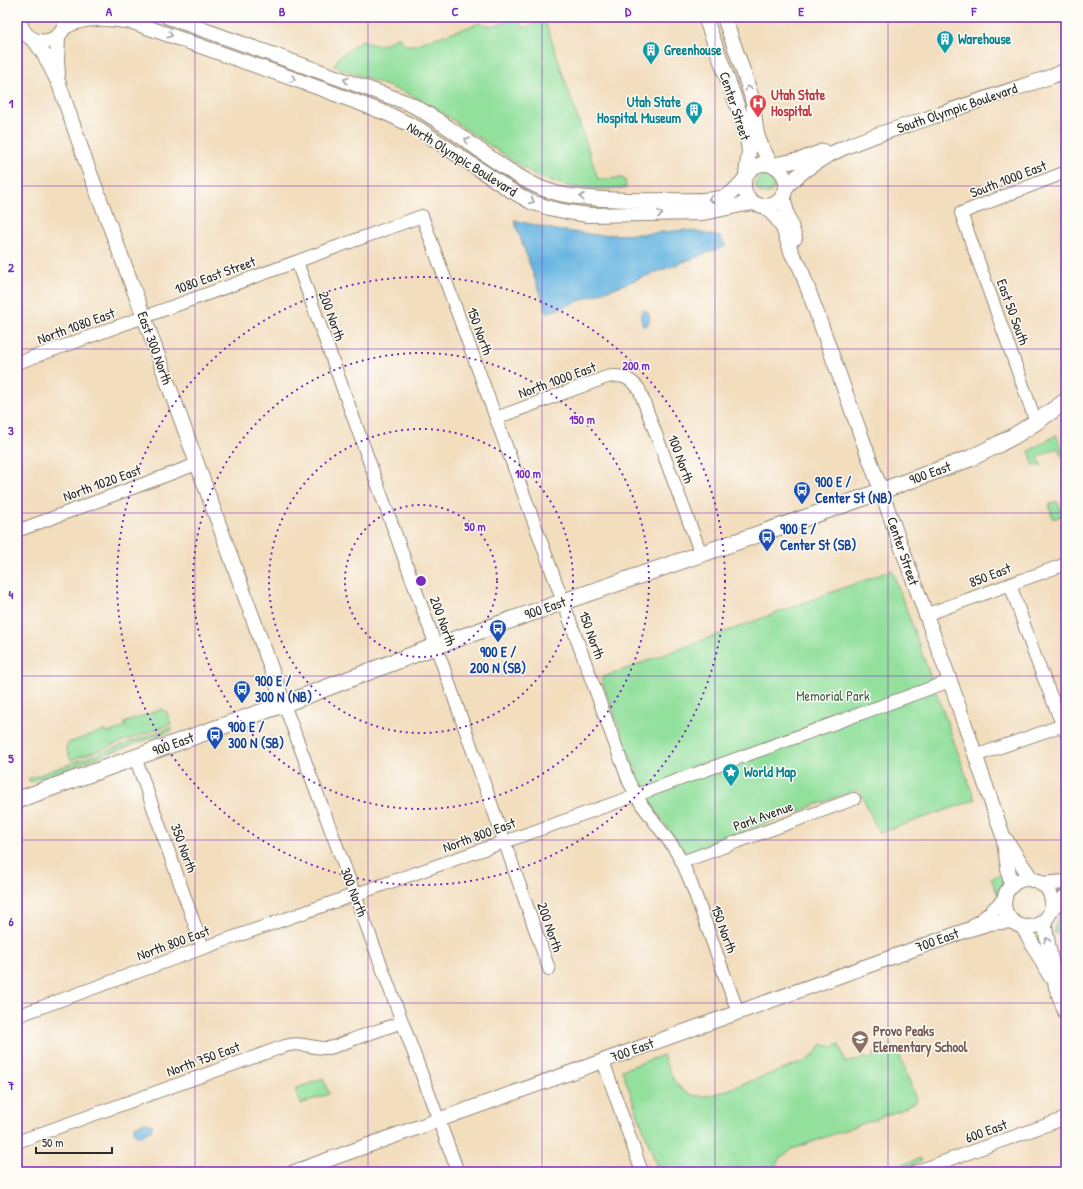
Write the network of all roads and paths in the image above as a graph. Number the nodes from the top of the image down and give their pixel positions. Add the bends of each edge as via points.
1 (168, 17) edge
2 (705, 17) edge
3 (724, 17) edge
4 (18, 19) edge
5 (63, 27) edge
6 (27, 38) edge
7 (740, 63) junction
8 (724, 69) junction
9 (1066, 70) edge
10 (59, 84) junction
11 (848, 146) junction
12 (771, 165) junction
13 (1066, 172) edge
14 (745, 178) junction
15 (784, 191) junction
16 (759, 204) junction
17 (961, 213) joint
18 (297, 262) junction
19 (800, 267) junction
20 (144, 317) junction
21 (17, 363) edge
22 (628, 379) joint
23 (1066, 401) edge
24 (496, 418) junction
25 (1036, 422) junction
26 (197, 464) junction
27 (882, 491) junction
28 (17, 531) edge
29 (701, 554) junction
30 (1066, 564) edge
31 (1010, 584) junction
32 (564, 602) junction
33 (250, 612) joint
34 (925, 615) junction
35 (436, 646) junction
36 (950, 681) junction
37 (284, 704) junction
38 (1065, 728) edge
39 (975, 756) junction
40 (135, 757) junction
41 (636, 795) junction
42 (854, 798) dead end
43 (17, 800) edge
44 (1003, 836) junction
45 (505, 842) junction
46 (682, 862) junction
47 (1037, 882) junction
48 (1066, 882) edge
49 (1008, 893) junction
50 (354, 895) junction
51 (1066, 896) edge
52 (1052, 908) junction
53 (1044, 922) junction
54 (1018, 924) junction
55 (970, 928) junction
56 (203, 948) junction
57 (549, 969) dead end
58 (1056, 987) junction
59 (738, 1012) junction
60 (1066, 1014) edge
61 (17, 1016) edge
62 (402, 1022) junction
63 (603, 1061) junction
64 (1066, 1118) edge
65 (439, 1120) junction
66 (17, 1142) edge
67 (294, 1172) edge
68 (458, 1172) edge
69 (642, 1172) edge
70 (915, 1172) edge

14 -> 1 street, North Olympic Boulevard via 732,192 719,199 634,200 559,194 514,174 427,112 408,103
2 - 8 street, Center Street
3 - 7 street, Center Street
4 - 6 street, East 300 North
5 - 6 street, North Olympic Boulevard via 50,41 42,42
5 - 10 street, East 300 North via 57,61
5 -> 16 street, North Olympic Boulevard via 96,19 132,22 322,89 388,114 419,129 510,190 531,202 549,208 588,215 701,213 735,205
6 - 10 street, East 300 North via 45,56
7 - 8 street
12 -> 7 street, Center Street via 759,140 751,95
8 - 14 street, Center Street via 746,130 749,150
9 - 11 street, South Olympic Boulevard
10 - 20 street, East 300 North
11 - 12 street, South Olympic Boulevard via 800,160
11 - 15 street, South Olympic Boulevard via 810,166 796,176
12 - 14 street via 754,167
12 - 15 street via 782,173
13 - 17 street, South 1000 East
14 - 16 street via 745,193 748,198
15 - 16 street via 776,203
15 - 19 street, Center Street via 787,214 799,250
16 - 19 street, Center Street via 778,220
17 - 25 street, East 50 South
18 - 20 street, 1080 East Street
18 - 24 street, 150 North via 422,216
18 - 35 street, 200 North
19 - 27 street, Center Street
20 - 21 street, North 1080 East
20 - 26 street, East 300 North
22 - 24 street, North 1000 East via 622,376 608,377
22 - 29 street, 100 North via 640,389
23 - 25 main road, 900 East
24 - 32 street, 150 North
25 - 27 main road, 900 East via 971,458
26 - 28 street, North 1020 East
26 - 33 street, East 300 North
27 - 29 main road, 900 East
27 - 34 street, Center Street
29 - 32 main road, 900 East
30 - 31 street, 850 East
31 - 34 street, 850 East
31 - 38 street via 1035,656
32 - 35 main road, 900 East
32 - 41 street, 150 North via 629,782
33 - 37 street, 300 North
34 - 36 street, Center Street
35 - 37 main road, 900 East
35 - 45 street, 200 North
36 - 39 street, Center Street
36 - 41 street, North 800 East
37 - 40 main road, 900 East
37 - 50 street, 300 North
38 - 39 street
39 - 44 street, Center Street
40 - 43 main road, 900 East
40 - 56 street, 350 North
41 - 45 street, North 800 East
41 - 46 street, 150 North
42 - 46 street, Park Avenue
44 - 47 street, Center Street
44 - 49 street, Center Street
45 - 50 street, North 800 East
45 - 57 street, 200 North
46 - 59 street, 150 North
47 - 48 street
47 - 49 street via 1020,881
47 - 52 street via 1049,893
49 - 54 street via 1006,911
49 - 55 street, 700 East via 987,916
50 - 56 street, North 800 East
50 - 62 street, 300 North
51 - 52 street
52 - 53 street
53 - 54 street via 1036,926
58 -> 53 street
54 - 55 street, 700 East via 990,923
54 - 58 street
55 - 59 street, 700 East
56 - 61 street, North 800 East
58 - 60 street
59 - 63 street, 700 East
62 - 65 street, 300 North
62 - 66 street, North 750 East via 338,1046 318,1048 302,1043 285,1046
63 - 65 street, 700 East
63 - 69 street
64 - 70 street, 600 East
65 - 67 street, 700 East
65 - 68 street, 300 North

